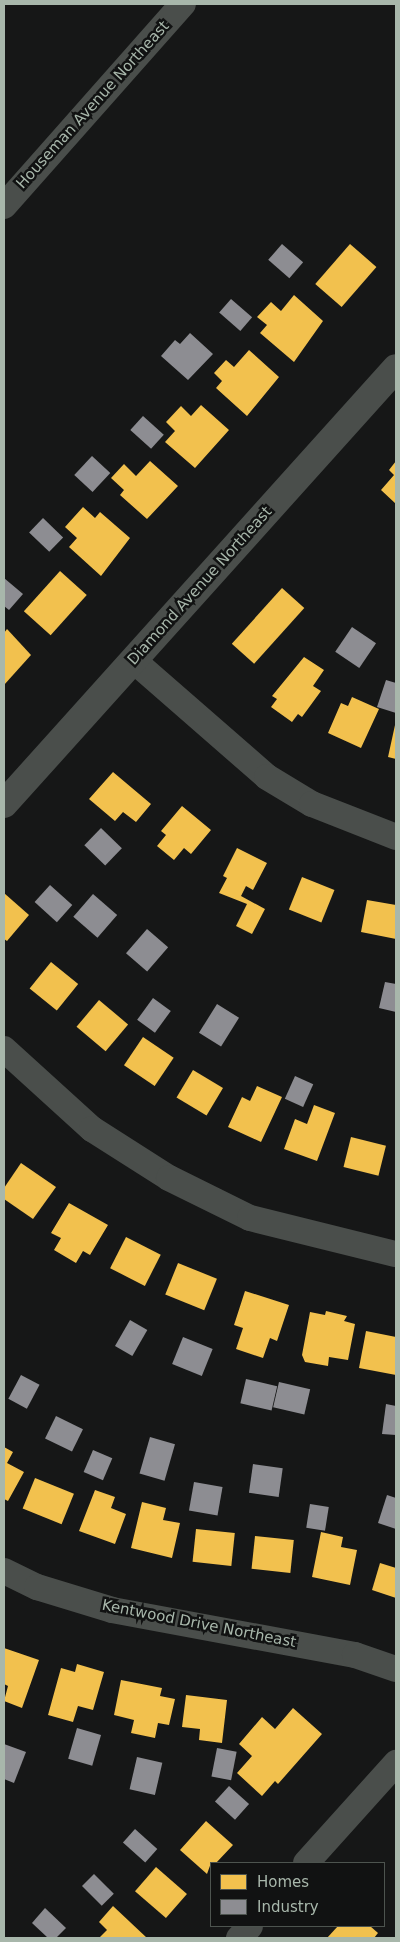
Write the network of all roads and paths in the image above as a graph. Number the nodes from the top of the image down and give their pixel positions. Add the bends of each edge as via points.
1 (183, 4) edge
2 (4, 206) edge
3 (396, 368) edge
4 (133, 660) junction
5 (4, 804) edge
6 (396, 837) edge
7 (4, 1049) edge
8 (396, 1254) edge
9 (4, 1571) edge
10 (396, 1669) edge
11 (396, 1763) edge
12 (307, 1862) edge
13 (249, 1927) edge
14 (239, 1938) edge

1 - 2 street, Houseman Avenue Northeast
3 - 4 street, Diamond Avenue Northeast
4 - 5 street, Diamond Avenue Northeast
4 - 6 street via 267,777 312,804
7 - 8 street via 92,1129 169,1178 250,1218
9 - 10 street, Kentwood Drive Northeast via 37,1587 112,1610 355,1655
11 - 12 street
13 - 14 street

